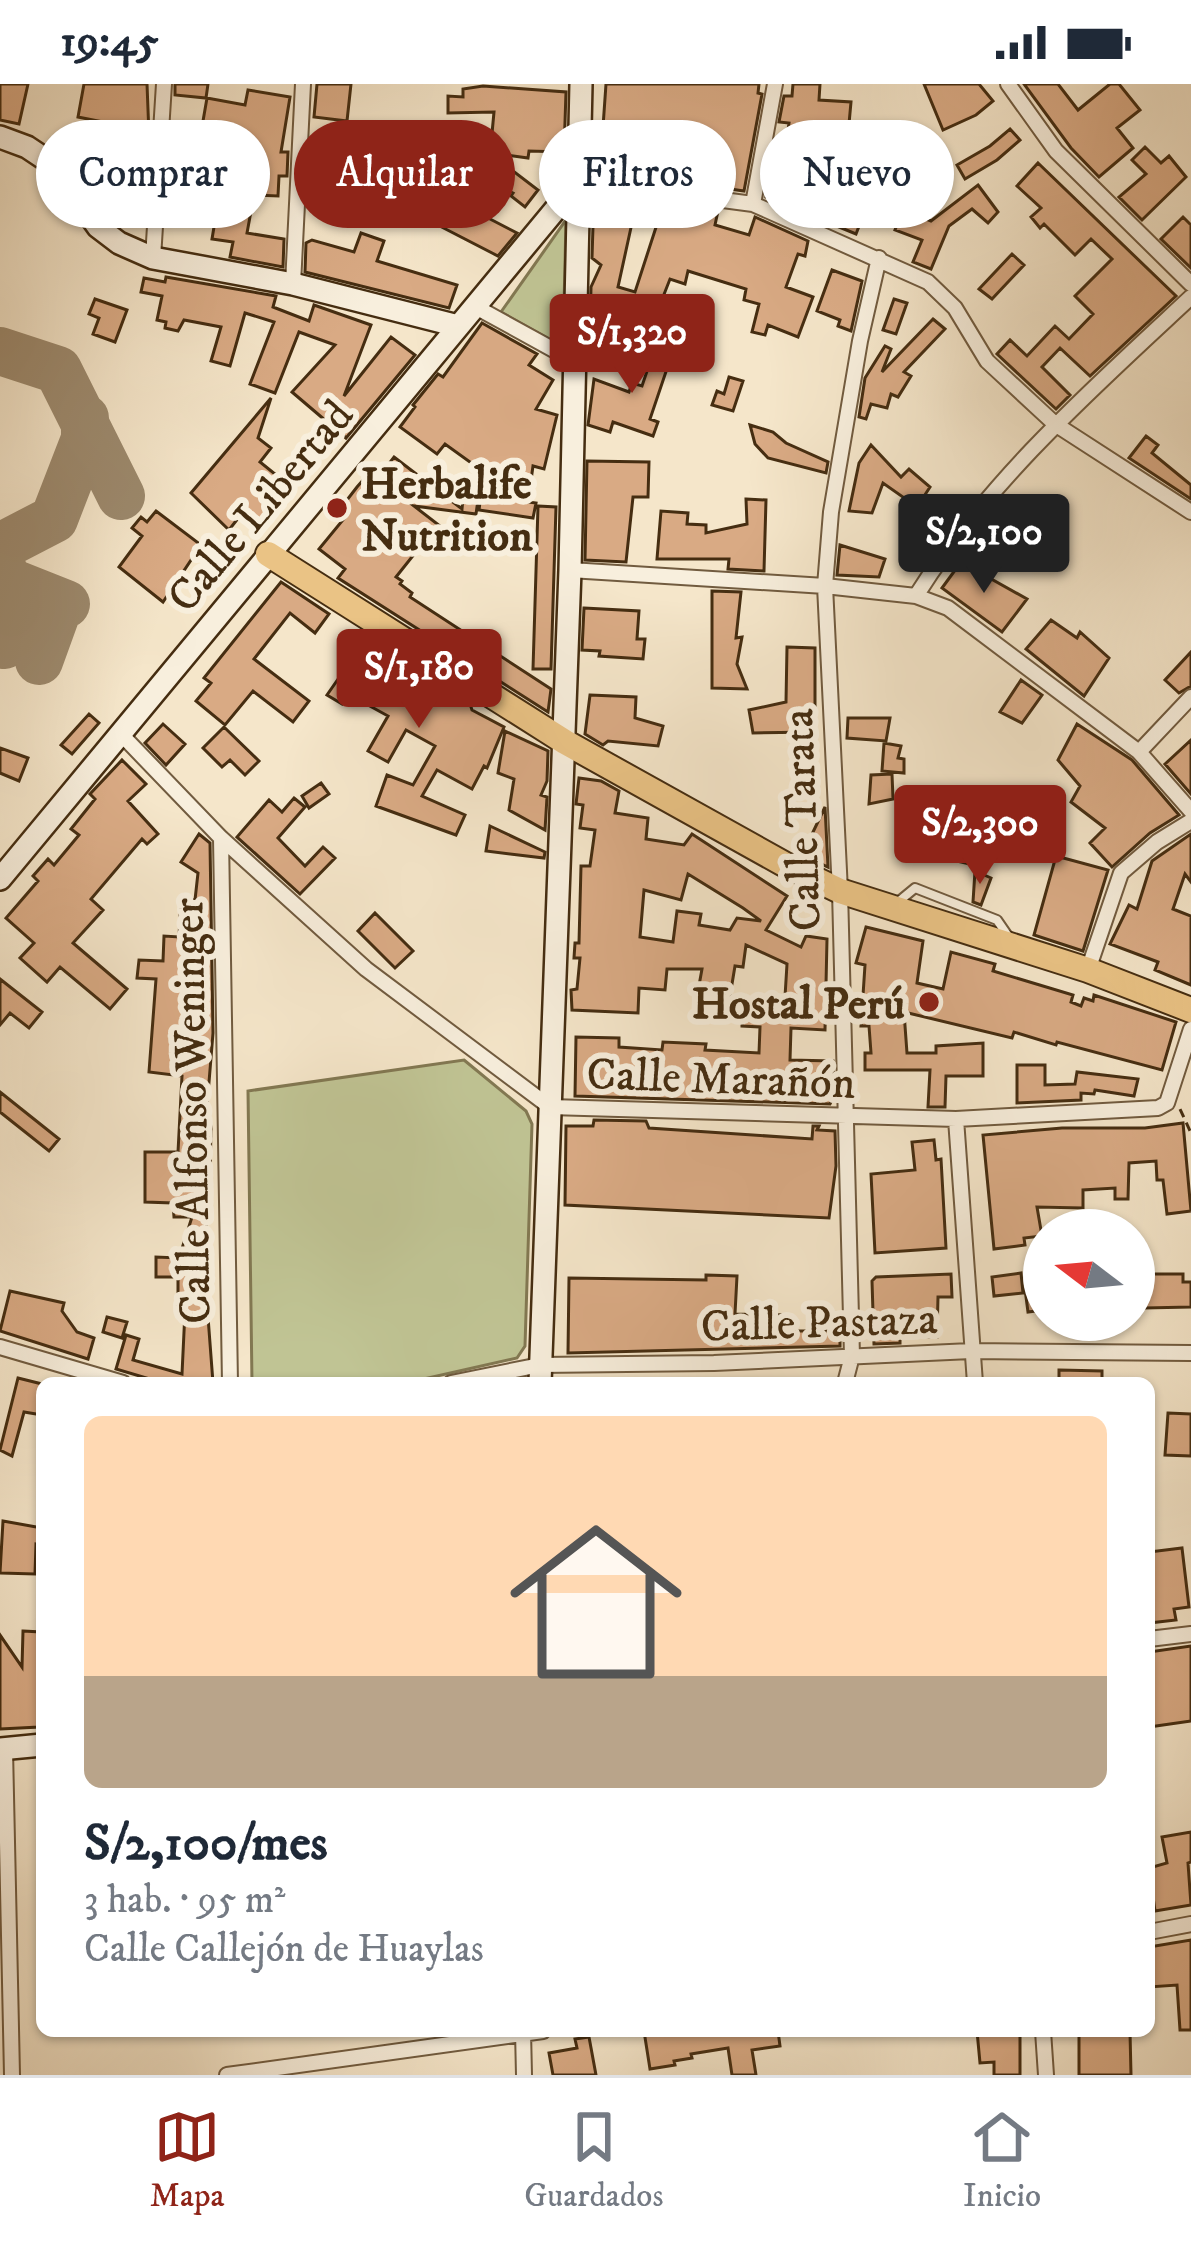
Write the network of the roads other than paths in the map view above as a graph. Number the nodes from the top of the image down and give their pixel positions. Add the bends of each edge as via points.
1 (164, 84) edge
2 (581, 84) edge
3 (775, 84) edge
4 (1008, 84) edge
5 (299, 88) edge
6 (580, 120) edge
7 (0, 137) edge
8 (736, 202) edge
9 (753, 204) junction
10 (540, 228) edge
11 (578, 228) edge
12 (153, 258) junction
13 (879, 258) junction
14 (293, 284) junction
15 (1191, 284) edge
16 (1191, 297) edge
17 (474, 306) junction
18 (458, 326) junction
19 (574, 361) junction
20 (1055, 424) junction
21 (1191, 512) edge
22 (268, 554) junction
23 (570, 570) junction
24 (825, 586) junction
25 (916, 596) junction
26 (1191, 698) edge
27 (118, 732) junction
28 (565, 742) junction
29 (1139, 752) junction
30 (1191, 811) edge
31 (1191, 821) edge
32 (221, 838) junction
33 (0, 879) edge
34 (840, 891) junction
35 (1088, 970) junction
36 (1191, 1010) edge
37 (1191, 1030) edge
38 (550, 1107) junction
39 (845, 1118) junction
40 (956, 1119) junction
41 (0, 1347) edge
42 (971, 1351) junction
43 (1191, 1352) edge
44 (852, 1356) junction
45 (540, 1374) edge
46 (102, 1377) edge
47 (230, 1377) edge
48 (847, 1377) edge
49 (974, 1377) edge
50 (1191, 1634) edge
51 (1155, 1638) edge
52 (36, 1746) edge
53 (2, 1749) edge
54 (1191, 1924) edge
55 (1155, 1931) edge
56 (495, 2037) edge
57 (523, 2037) edge
58 (1043, 2037) edge
59 (13, 2075) edge
60 (227, 2075) edge
61 (524, 2075) edge
62 (1046, 2075) edge

1 - 12 street
2 - 6 street
3 - 9 street
4 - 15 street via 1056,152
5 - 14 street
7 - 12 street via 54,165 98,226
8 - 9 street
9 - 13 street
10 - 17 street, Calle Libertad
11 - 19 street
12 - 14 street
13 - 20 street via 928,282 988,361
13 - 24 street, Calle Tarata via 831,512
14 - 18 street
16 - 20 street
17 - 18 street, Calle Libertad
17 - 19 street
18 - 22 street, Calle Libertad
19 - 23 street
20 - 21 street
20 - 25 street via 947,545
22 - 27 street, Calle Libertad
22 - 28 highway
23 - 24 street
23 - 28 street
24 - 25 street
24 - 34 street, Calle Tarata
25 - 29 street via 976,626
26 - 29 street
27 - 32 street, Calle Marañón
27 - 33 street, Calle Libertad
28 - 34 highway
28 - 38 street
29 - 30 street
31 - 35 street via 1121,873
32 - 38 street, Calle Marañón via 410,1006
32 - 47 street, Calle Alfonso Weninger
34 - 35 highway
34 - 39 street, Calle Tarata
35 - 36 highway
37 - 40 street, Calle Marañón via 1158,1108
38 - 39 street, Calle Marañón
38 - 45 street
39 - 40 street, Calle Marañón
39 - 44 street, Calle Tarata
40 - 42 street
41 - 46 street
42 - 43 street, Calle Pastaza
42 - 44 street, Calle Pastaza
42 - 49 street
44 - 45 street, Calle Pastaza
44 - 48 street, Calle Tarata
50 - 51 street
52 - 53 street
53 - 59 street
54 - 55 street
56 - 60 street
57 - 61 street
58 - 62 street

